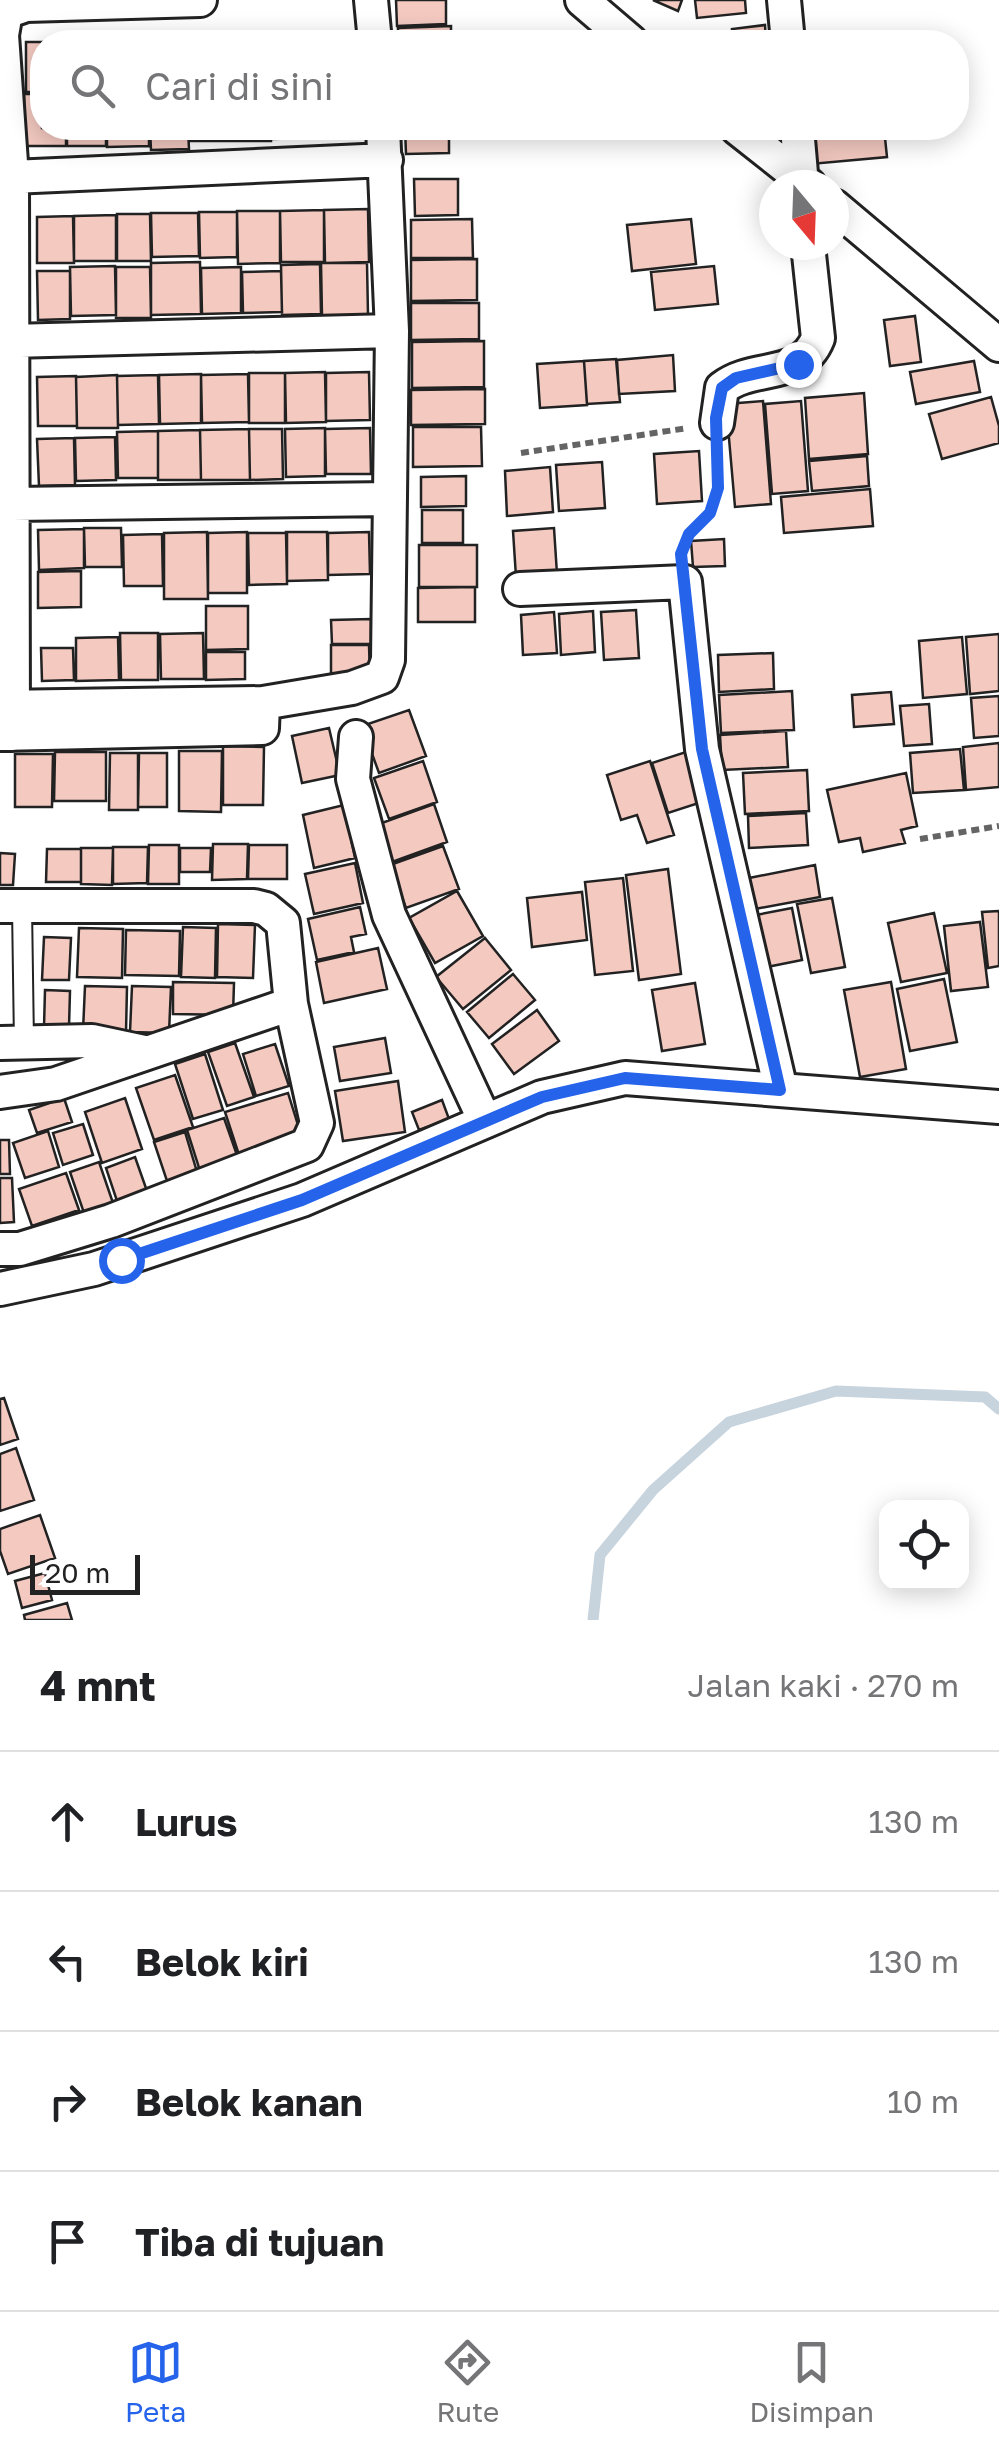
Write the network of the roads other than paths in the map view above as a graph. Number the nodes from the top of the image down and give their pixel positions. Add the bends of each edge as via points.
1 (200, 0) edge
2 (371, 0) edge
3 (582, 0) edge
4 (784, 0) edge
5 (151, 1) edge
6 (373, 30) edge
7 (617, 30) edge
8 (787, 30) edge
9 (752, 140) edge
10 (799, 140) edge
11 (384, 144) edge
12 (788, 170) edge
13 (802, 170) edge
14 (12, 177) junction
15 (849, 219) edge
16 (810, 260) edge
17 (392, 330) junction
18 (11, 341) junction
19 (999, 344) edge
20 (6, 410) edge
21 (717, 423) road end
22 (390, 498) junction
23 (13, 504) junction
24 (520, 589) dead end
25 (7, 720) edge
26 (356, 737) dead end
27 (11, 907) edge
28 (291, 1004) junction
29 (12, 1043) edge
30 (148, 1052) junction
31 (780, 1090) junction
32 (0, 1092) edge
33 (999, 1107) edge
34 (484, 1120) junction
35 (0, 1248) edge
36 (0, 1289) edge

1 - 5 street
2 - 6 street
3 - 7 street
4 - 8 street
5 - 14 street via 26,5 6,12
9 - 12 street
10 - 13 street
11 - 14 street
11 - 17 street
14 - 18 street
15 - 19 street
16 - 21 street via 814,346 798,364 736,378 722,388
17 - 18 street
17 - 22 street
18 - 20 street
20 - 23 street
22 - 23 street
22 - 25 street via 388,660 382,678 263,703 262,728
23 - 25 street
24 - 31 street via 684,582 702,749
26 - 34 street via 353,779 389,915
27 - 28 street via 266,909 283,923
27 - 29 lane
28 - 30 street
28 - 35 street via 317,1123 308,1145 111,1221 20,1249
29 - 30 street via 92,1041
30 - 32 street via 56,1084
31 - 33 street
31 - 34 street via 625,1078 542,1097
34 - 36 street via 302,1200 94,1269

